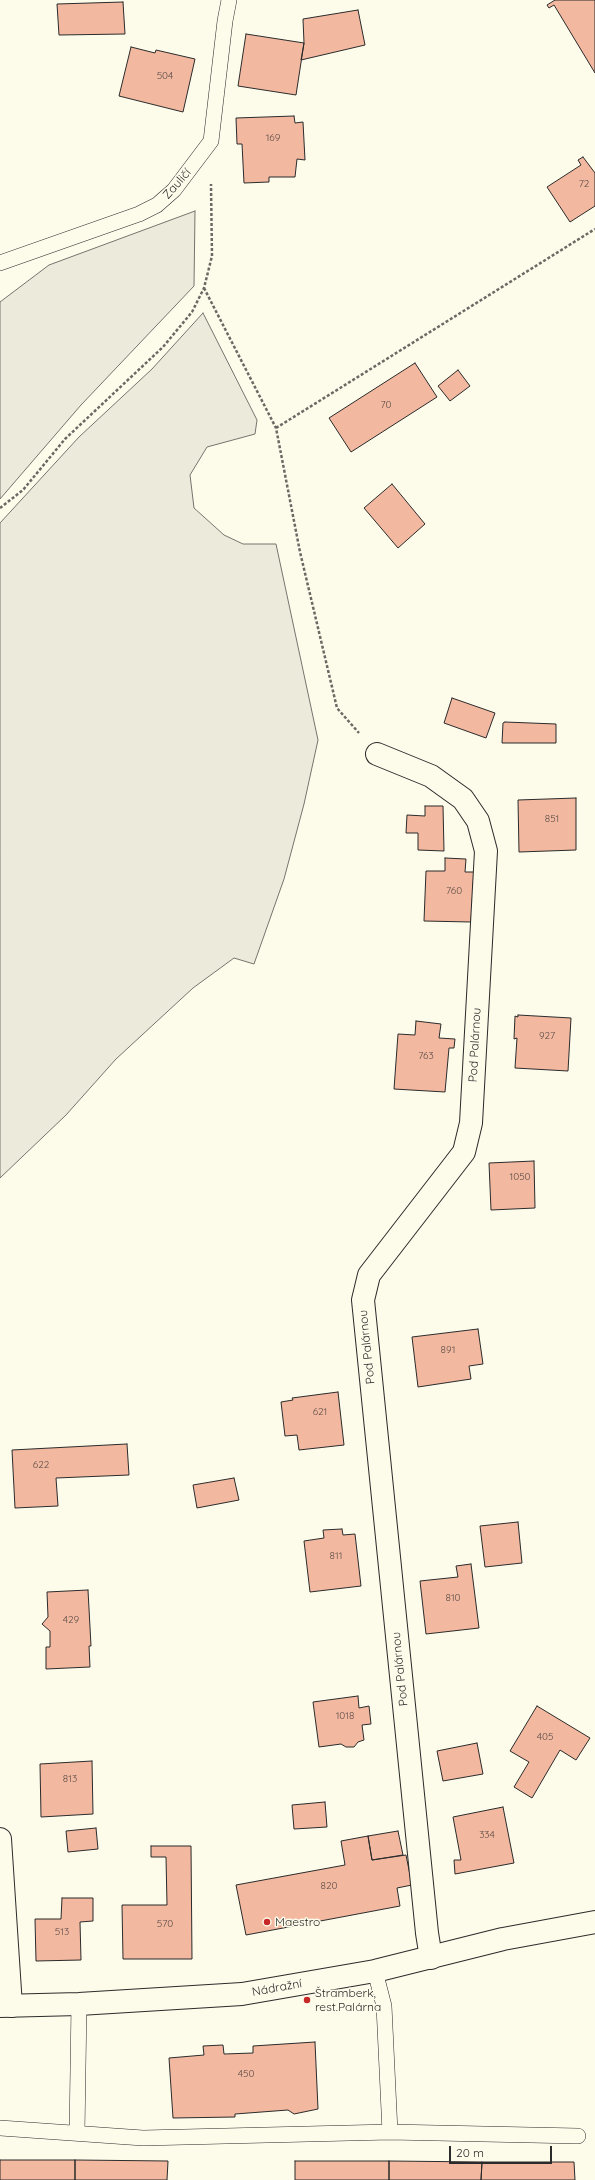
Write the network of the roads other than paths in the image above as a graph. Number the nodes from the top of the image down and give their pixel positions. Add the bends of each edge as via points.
1 (229, 0) edge
2 (0, 263) edge
3 (376, 754) road end
4 (0, 1839) edge
5 (595, 1922) edge
6 (431, 1958) junction
7 (375, 1971) junction
8 (79, 2004) junction
9 (6, 2006) edge
10 (0, 2128) edge
11 (390, 2132) junction
12 (77, 2133) junction
13 (578, 2136) dead end

1 - 2 lane, Zauličí via 211,141 174,190 157,206 139,214
3 - 6 street, Pod Palárnou via 431,776 462,799 478,820 486,851 471,1123 466,1145 464,1152 369,1275 363,1300 426,1932
4 - 9 street
5 - 6 street, Nádražní via 503,1939
6 - 7 street, Nádražní
7 - 8 street, Nádražní via 242,1994
7 - 11 lane via 384,2006
8 - 9 street, Nádražní
8 - 12 lane
10 - 12 lane
11 - 12 lane via 143,2138
11 - 13 lane

